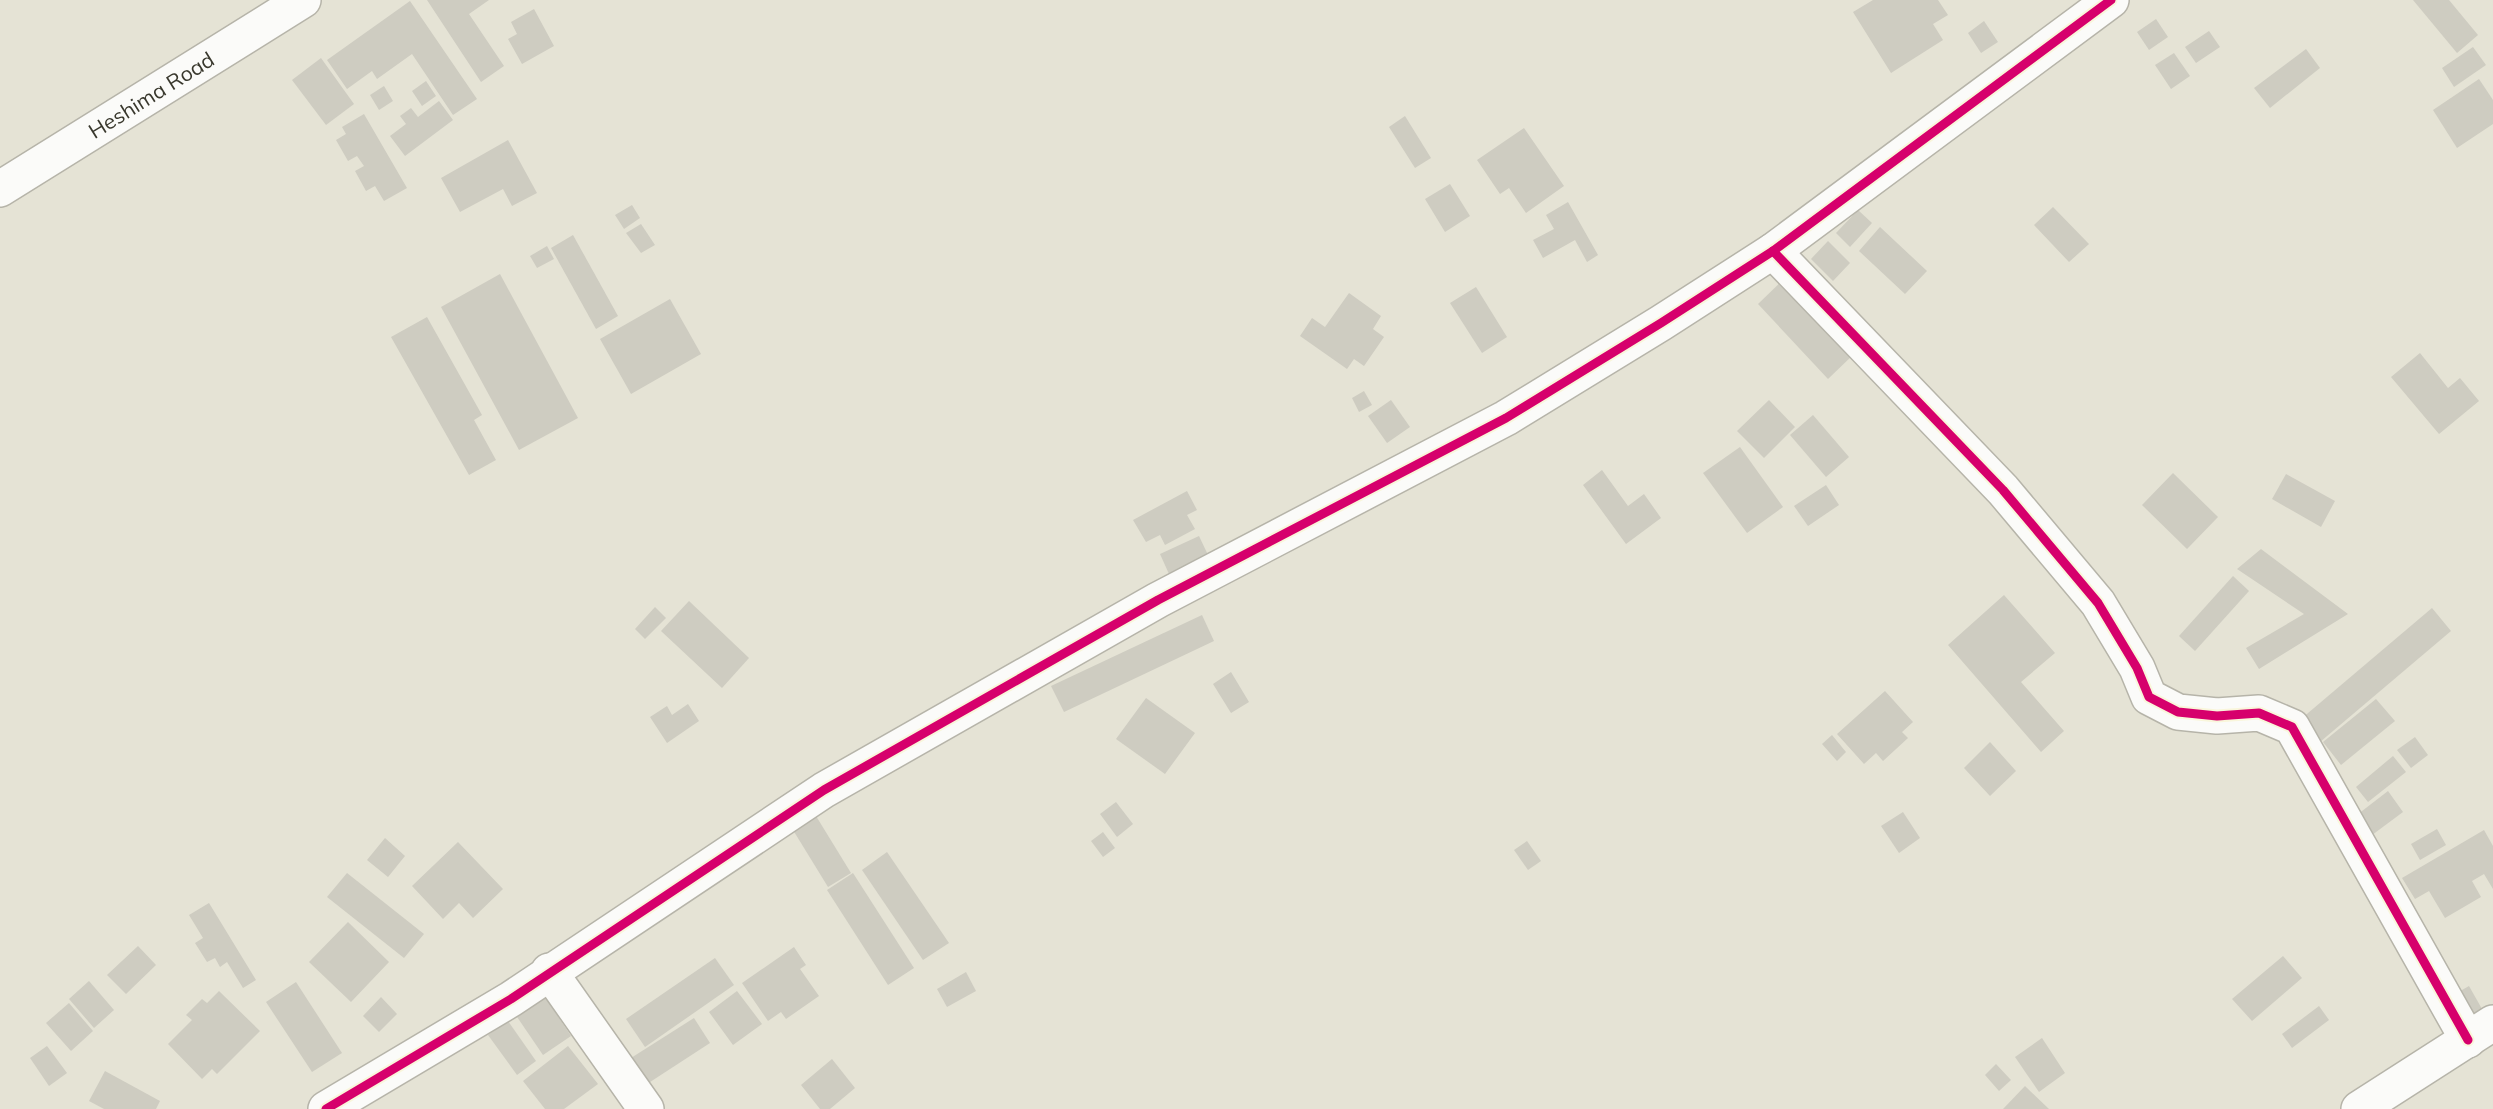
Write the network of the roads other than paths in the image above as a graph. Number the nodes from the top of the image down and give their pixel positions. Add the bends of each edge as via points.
1 (303, 0) edge
2 (2111, 0) edge
3 (0, 189) edge
4 (1773, 251) junction
5 (549, 971) junction
6 (2480, 1032) edge
7 (326, 1109) edge
8 (646, 1109) edge
9 (2359, 1109) edge

1 - 3 street, Heshima Road
2 - 4 street
4 - 5 street via 1506,418 1158,600 824,790
4 - 6 street via 2003,490 2098,603 2137,668 2149,698 2178,712 2217,716 2259,713 2292,727
5 - 7 street via 511,999
5 - 8 street
6 - 9 street

